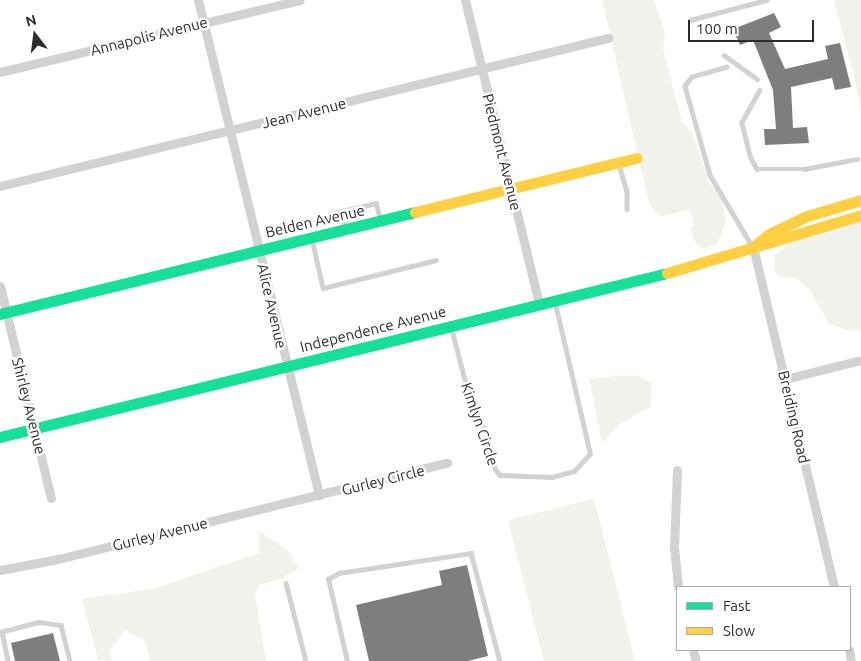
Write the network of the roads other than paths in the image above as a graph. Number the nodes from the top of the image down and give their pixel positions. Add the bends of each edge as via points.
1 (198, 0) edge
2 (299, 0) edge
3 (465, 0) edge
4 (766, 0) edge
5 (690, 20) dead end
6 (204, 22) junction
7 (608, 38) dead end
8 (724, 55) dead end
9 (727, 67) dead end
10 (481, 69) junction
11 (0, 72) edge
12 (757, 79) dead end
13 (760, 90) dead end
14 (230, 131) junction
15 (636, 158) dead end
16 (857, 159) dead end
17 (618, 162) junction
18 (0, 186) edge
19 (511, 189) junction
20 (861, 200) edge
21 (627, 208) dead end
22 (342, 211) junction
23 (327, 215) dead end
24 (861, 215) edge
25 (381, 221) junction
26 (346, 229) junction
27 (312, 238) junction
28 (753, 247) junction
29 (259, 250) junction
30 (436, 260) dead end
31 (0, 286) edge
32 (554, 299) junction
33 (539, 303) junction
34 (3, 313) edge
35 (451, 326) junction
36 (861, 360) edge
37 (286, 366) junction
38 (785, 378) junction
39 (34, 428) junction
40 (0, 437) edge
41 (447, 463) dead end
42 (677, 470) dead end
43 (319, 495) junction
44 (51, 498) dead end
45 (0, 570) edge
46 (286, 582) dead end
47 (678, 586) edge
48 (834, 586) edge
49 (1, 632) edge
50 (8, 661) edge
51 (70, 661) edge
52 (306, 661) edge
53 (347, 661) edge
54 (500, 661) edge

1 - 6 street, Alice Avenue
2 - 6 street, Annapolis Avenue
3 - 10 street, Piedmont Avenue
4 - 5 lane
6 - 11 street, Annapolis Avenue
6 - 14 street, Alice Avenue
7 - 10 street, Jean Avenue
8 - 12 lane
9 - 28 lane via 692,77 685,86 710,174
10 - 14 street, Jean Avenue
10 - 19 street, Piedmont Avenue
13 - 16 lane via 742,123 750,156 757,169 804,169
14 - 18 street, Jean Avenue
14 - 29 street, Alice Avenue
15 - 17 street, Belden Avenue
17 - 19 street, Belden Avenue
17 - 21 lane via 627,192
19 - 25 street, Belden Avenue
19 - 33 street, Piedmont Avenue
20 - 28 street, Independence Avenue via 807,216 768,234
22 - 23 lane
22 - 25 lane via 376,203
22 - 26 lane
24 - 28 street, Independence Avenue via 773,244
25 - 26 street, Belden Avenue
26 - 27 street, Belden Avenue
27 - 29 street, Belden Avenue
27 - 30 lane via 323,288
28 - 32 street, Independence Avenue via 692,267
28 - 38 street, Breiding Road
29 - 34 street, Belden Avenue
29 - 37 street, Alice Avenue
31 - 34 street, Shirley Avenue
32 - 33 street, Independence Avenue
32 - 35 lane, Kimlyn Circle via 590,450 588,458 574,471 543,478 500,475 495,470 486,430 474,414
33 - 35 street, Independence Avenue
34 - 39 street, Shirley Avenue
35 - 37 street, Independence Avenue
36 - 38 street
37 - 39 street, Independence Avenue
37 - 43 street, Alice Avenue
38 - 48 street, Breiding Road
39 - 40 street, Independence Avenue
39 - 44 street, Shirley Avenue
41 - 43 street, Gurley Circle
42 - 47 street via 674,546
43 - 45 street, Gurley Avenue via 58,559
46 - 52 lane
49 - 50 lane
49 - 51 lane via 39,622 61,625
53 - 54 lane via 328,579 339,573 471,553

